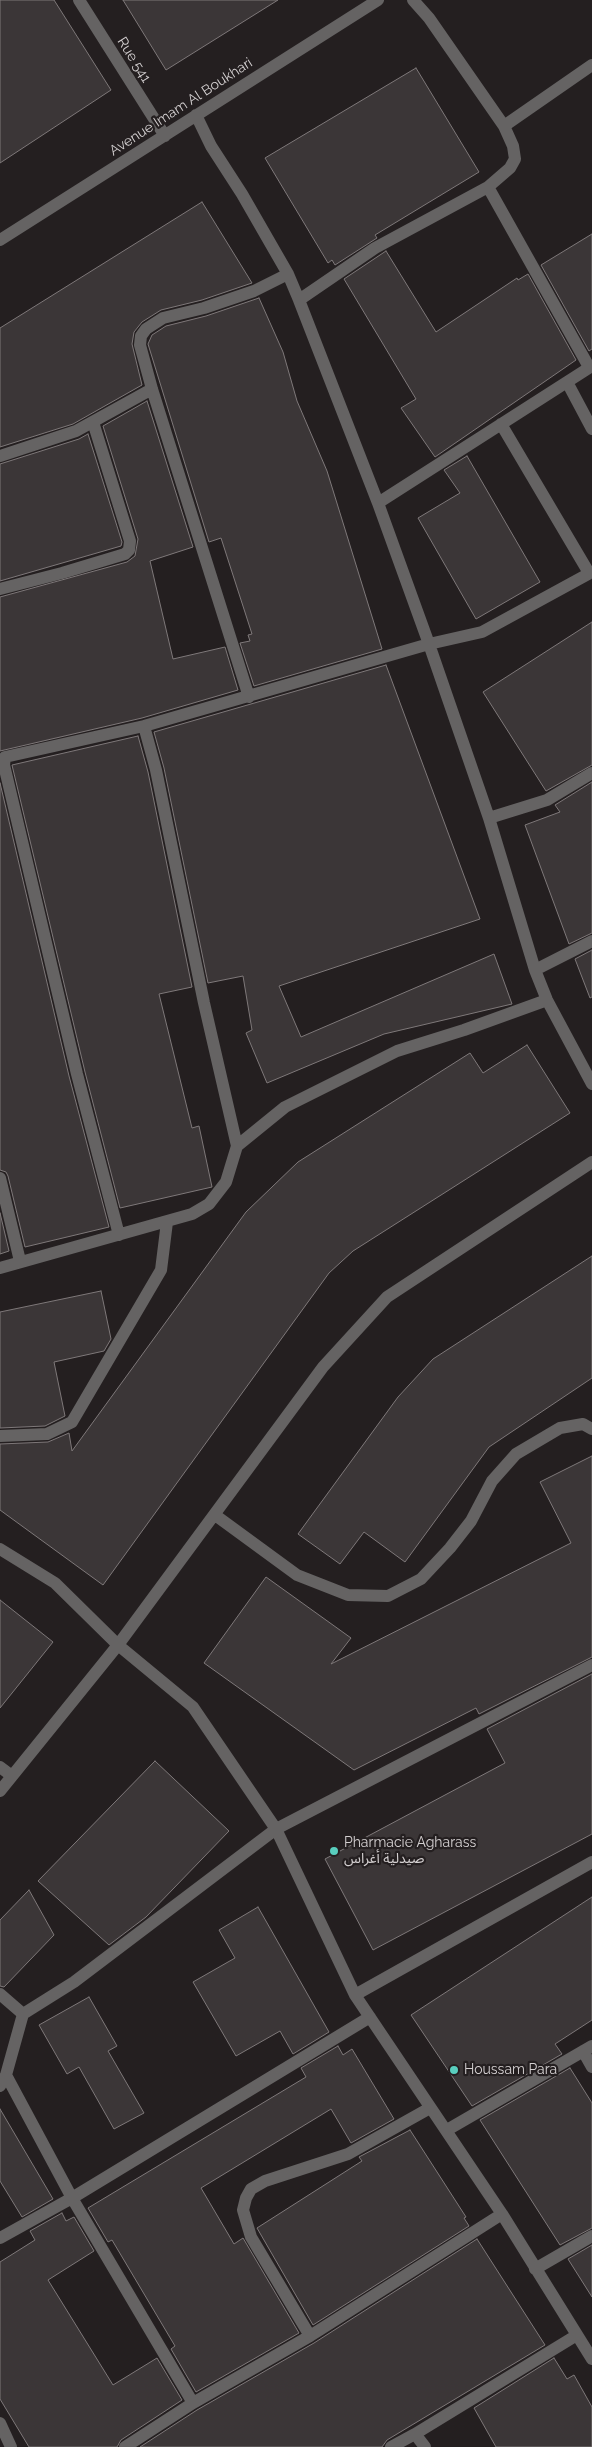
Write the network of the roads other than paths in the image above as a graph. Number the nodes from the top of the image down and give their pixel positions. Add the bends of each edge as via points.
1 (79, 0) edge
2 (378, 0) edge
3 (413, 0) edge
4 (592, 65) edge
5 (196, 115) junction
6 (504, 126) junction
7 (165, 136) junction
8 (488, 187) junction
9 (0, 240) edge
10 (288, 274) junction
11 (300, 300) junction
12 (590, 367) edge
13 (567, 382) junction
14 (152, 389) junction
15 (93, 422) junction
16 (501, 424) junction
17 (592, 430) edge
18 (0, 456) edge
19 (378, 503) junction
20 (591, 573) edge
21 (0, 589) edge
22 (429, 644) junction
23 (249, 697) junction
24 (144, 726) junction
25 (592, 773) edge
26 (489, 818) junction
27 (592, 942) edge
28 (535, 970) junction
29 (547, 1000) junction
30 (592, 1084) edge
31 (237, 1146) junction
32 (592, 1162) edge
33 (0, 1178) edge
34 (167, 1222) junction
35 (119, 1235) junction
36 (20, 1261) junction
37 (0, 1268) edge
38 (592, 1429) edge
39 (0, 1436) edge
40 (215, 1515) junction
41 (0, 1549) edge
42 (118, 1645) junction
43 (592, 1665) edge
44 (0, 1767) edge
45 (12, 1776) junction
46 (0, 1791) edge
47 (276, 1829) junction
48 (592, 1862) edge
49 (0, 1994) edge
50 (355, 1995) junction
51 (23, 2014) junction
52 (370, 2017) junction
53 (587, 2049) edge
54 (592, 2067) edge
55 (3, 2080) edge
56 (430, 2108) junction
57 (447, 2130) junction
58 (72, 2198) junction
59 (502, 2214) junction
60 (592, 2236) edge
61 (0, 2238) edge
62 (535, 2269) junction
63 (576, 2335) junction
64 (310, 2336) junction
65 (592, 2359) edge
66 (193, 2403) junction
67 (0, 2422) edge
68 (415, 2434) junction
69 (11, 2447) edge
70 (125, 2447) edge
71 (391, 2447) edge
72 (425, 2447) edge

1 - 7 street, Rue 541
2 - 5 street, Avenue Imam Al Boukhari
3 - 6 street
4 - 6 street
5 - 7 street, Avenue Imam Al Boukhari
5 - 10 street via 210,146
6 - 8 street via 515,159 510,168
7 - 9 street, Avenue Imam Al Boukhari
8 - 11 street via 374,248
8 - 12 street
10 - 11 street
10 - 14 street via 204,308 163,318 146,329 140,345
11 - 19 street
12 - 13 street
13 - 16 street
13 - 17 street
14 - 15 street
14 - 23 street
15 - 18 street via 76,431
15 - 21 street via 130,541 129,550 71,571
16 - 19 street
16 - 20 street
19 - 22 street
20 - 22 street via 482,632
22 - 23 street
22 - 26 street
23 - 24 street
24 - 31 street
24 - 35 street via 8,755 4,760 77,1074
25 - 26 street via 548,800
26 - 28 street
27 - 28 street
28 - 29 street
29 - 30 street
29 - 31 street via 388,1055 286,1107
31 - 34 street via 226,1182 209,1204
32 - 40 street via 386,1297 323,1367
33 - 36 street
34 - 35 street
34 - 39 street via 161,1270 72,1422 47,1434
35 - 36 street
36 - 37 street
38 - 40 street via 583,1424 560,1428 516,1454 492,1481 471,1521 450,1548 421,1579 388,1596 348,1595 297,1575
40 - 42 street
41 - 42 street via 55,1583
42 - 45 street
42 - 47 street via 193,1708
43 - 47 street
44 - 45 street
45 - 46 street
47 - 50 street
47 - 51 street via 74,1982
48 - 50 street
49 - 51 street
50 - 52 street
51 - 55 street
52 - 56 street
52 - 58 street
53 - 54 street
53 - 57 street
55 - 58 street
56 - 57 street
56 - 64 street via 348,2154 264,2180 251,2189 246,2198 243,2210 251,2237
57 - 59 street
58 - 61 street
58 - 66 street
59 - 62 street
59 - 64 street
60 - 62 street
62 - 63 street
63 - 65 street
63 - 68 street
64 - 66 street
66 - 70 street
67 - 69 street
68 - 71 street
68 - 72 street

